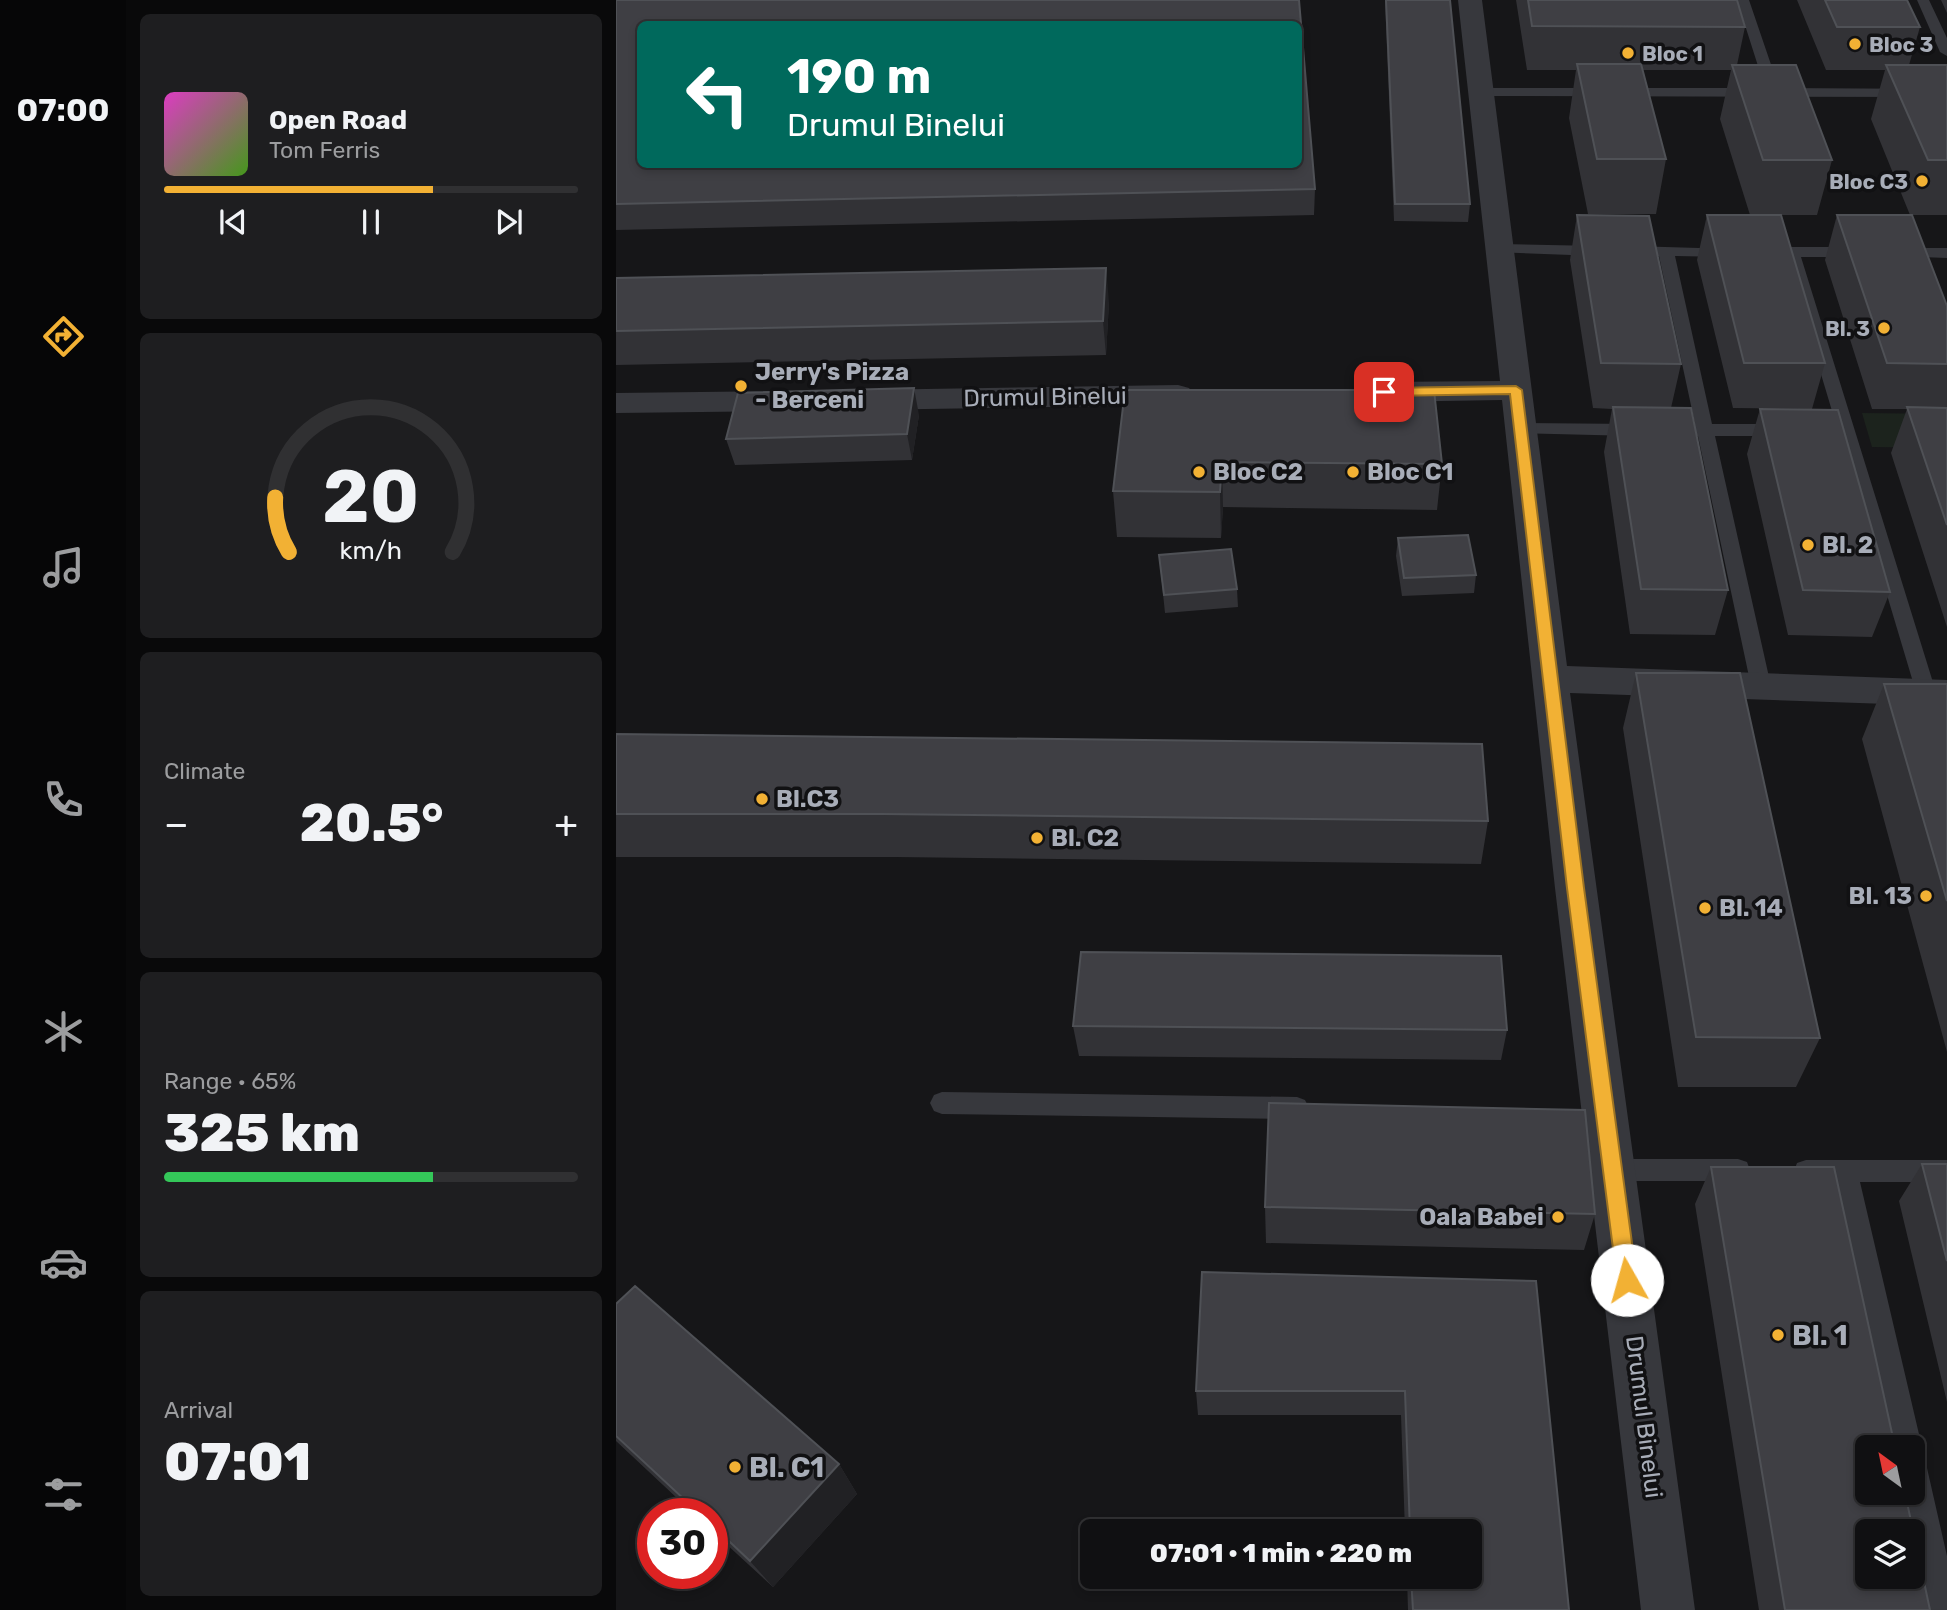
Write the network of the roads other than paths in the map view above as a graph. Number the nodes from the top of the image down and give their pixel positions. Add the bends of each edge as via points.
1 (1470, 0) edge
2 (1743, 0) edge
3 (1923, 0) edge
4 (1947, 52) edge
5 (1481, 92) junction
6 (1773, 92) junction
7 (1947, 93) edge
8 (1499, 249) junction
9 (1666, 252) junction
10 (1792, 252) junction
11 (1947, 253) edge
12 (1356, 392) edge
13 (1202, 395) edge
14 (616, 403) edge
15 (1518, 409) junction
16 (1652, 430) edge
17 (1679, 430) edge
18 (1705, 430) junction
19 (1795, 430) edge
20 (1551, 679) junction
21 (1761, 686) junction
22 (1936, 692) edge
23 (942, 1103) dead end
24 (1315, 1108) edge
25 (1613, 1170) junction
26 (1845, 1171) junction
27 (1947, 1171) edge
28 (1905, 1435) edge
29 (1921, 1505) edge
30 (1668, 1610) edge
31 (1945, 1610) edge

1 - 5 street, Drumul Binelui
2 - 6 lane via 1743,19
3 - 4 lane
5 - 6 lane
5 - 8 street, Drumul Binelui
6 - 7 lane
8 - 9 lane
8 - 15 street, Drumul Binelui
9 - 10 lane
9 - 18 lane
10 - 11 lane via 1926,259
10 - 22 lane via 1840,431
12 - 15 street
13 - 14 street, Drumul Binelui
15 - 16 lane
15 - 20 street, Drumul Binelui
17 - 18 lane
18 - 19 lane
18 - 21 lane
20 - 21 street
20 - 25 street, Drumul Binelui via 1592,1112
21 - 22 street
23 - 24 lane
25 - 26 lane
25 - 30 street, Drumul Binelui
26 - 27 lane
26 - 28 lane
29 - 31 lane

